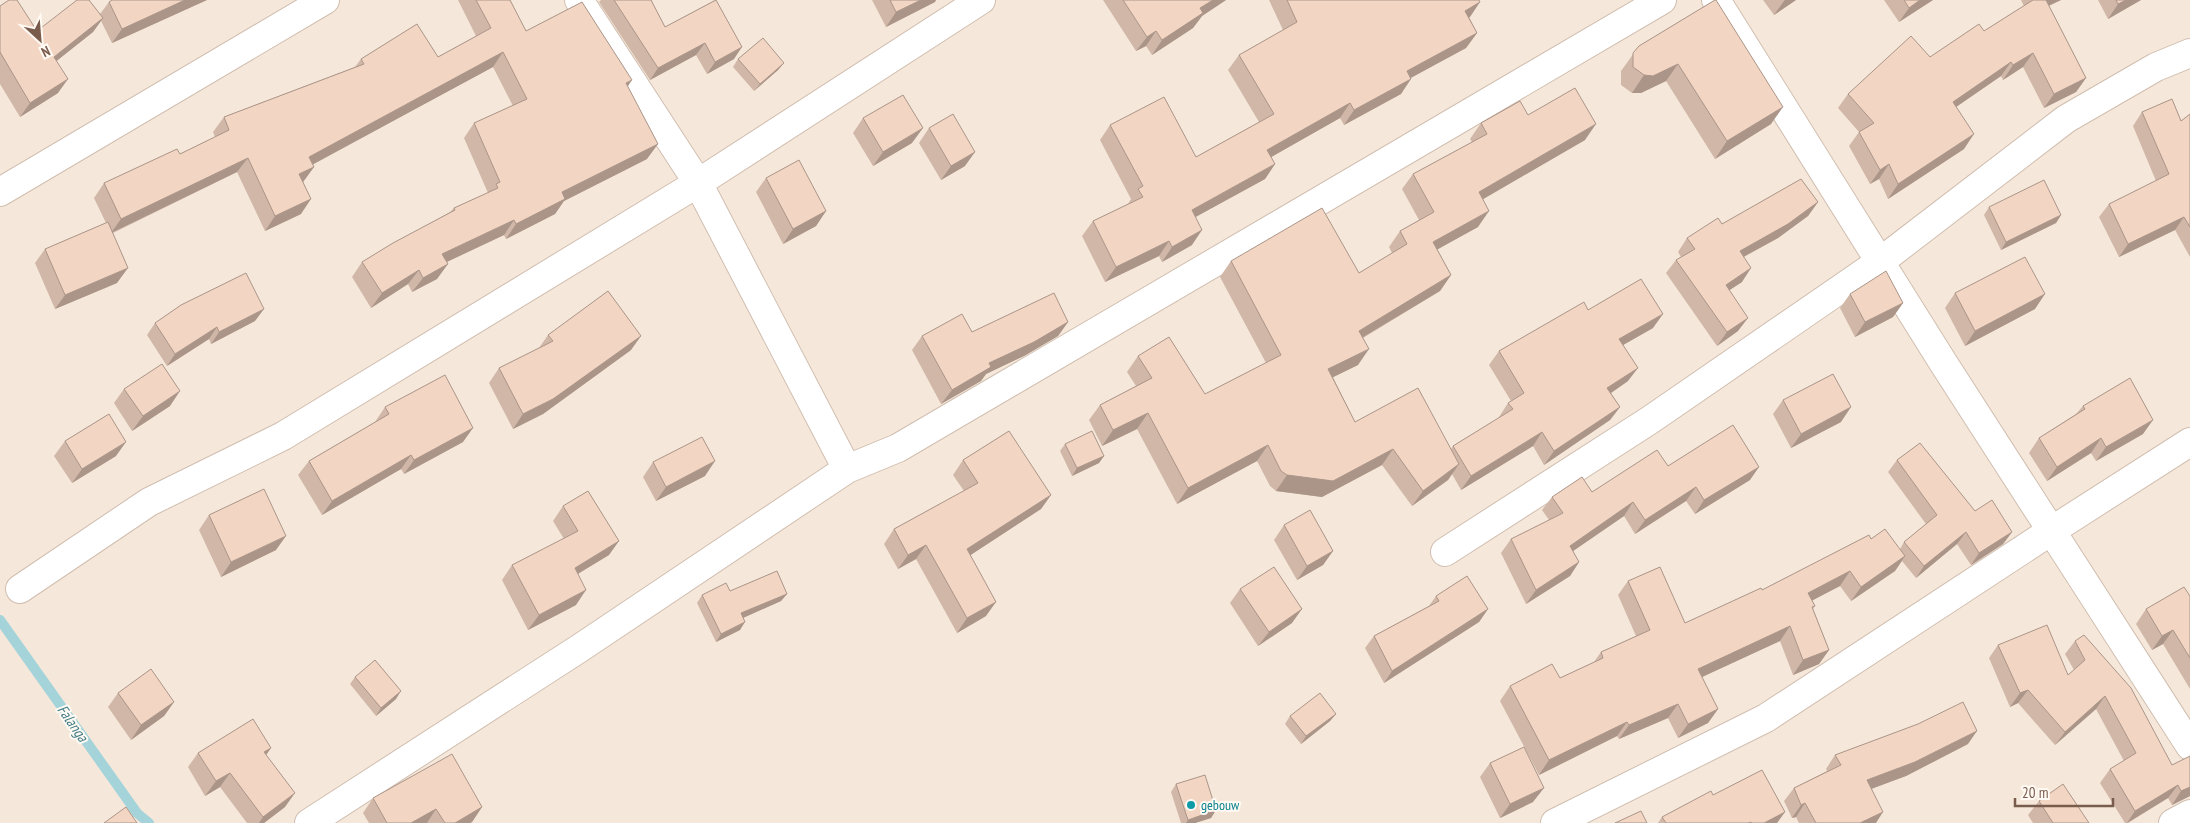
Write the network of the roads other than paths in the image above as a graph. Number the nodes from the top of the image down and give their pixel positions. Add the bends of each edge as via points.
1 (326, 0) edge
2 (579, 0) edge
3 (981, 0) edge
4 (1662, 0) edge
5 (1716, 0) edge
6 (2190, 53) edge
7 (698, 183) junction
8 (0, 192) edge
9 (1881, 261) junction
10 (2190, 442) edge
11 (848, 470) junction
12 (2051, 530) junction
13 (1445, 552) dead end
14 (20, 589) dead end
15 (2190, 746) edge
16 (2190, 814) edge
17 (308, 823) edge
18 (1555, 823) edge
19 (2173, 823) edge

1 - 8 street
2 - 7 street
3 - 7 street
4 - 11 street via 898,448
5 - 9 street
6 - 9 street via 2156,67 2066,119
7 - 11 street
7 - 14 street via 282,436 150,502
9 - 12 street
9 - 13 street via 1650,420
10 - 12 street
11 - 17 street via 572,654
12 - 15 street
12 - 18 street via 1766,718
16 - 19 street

